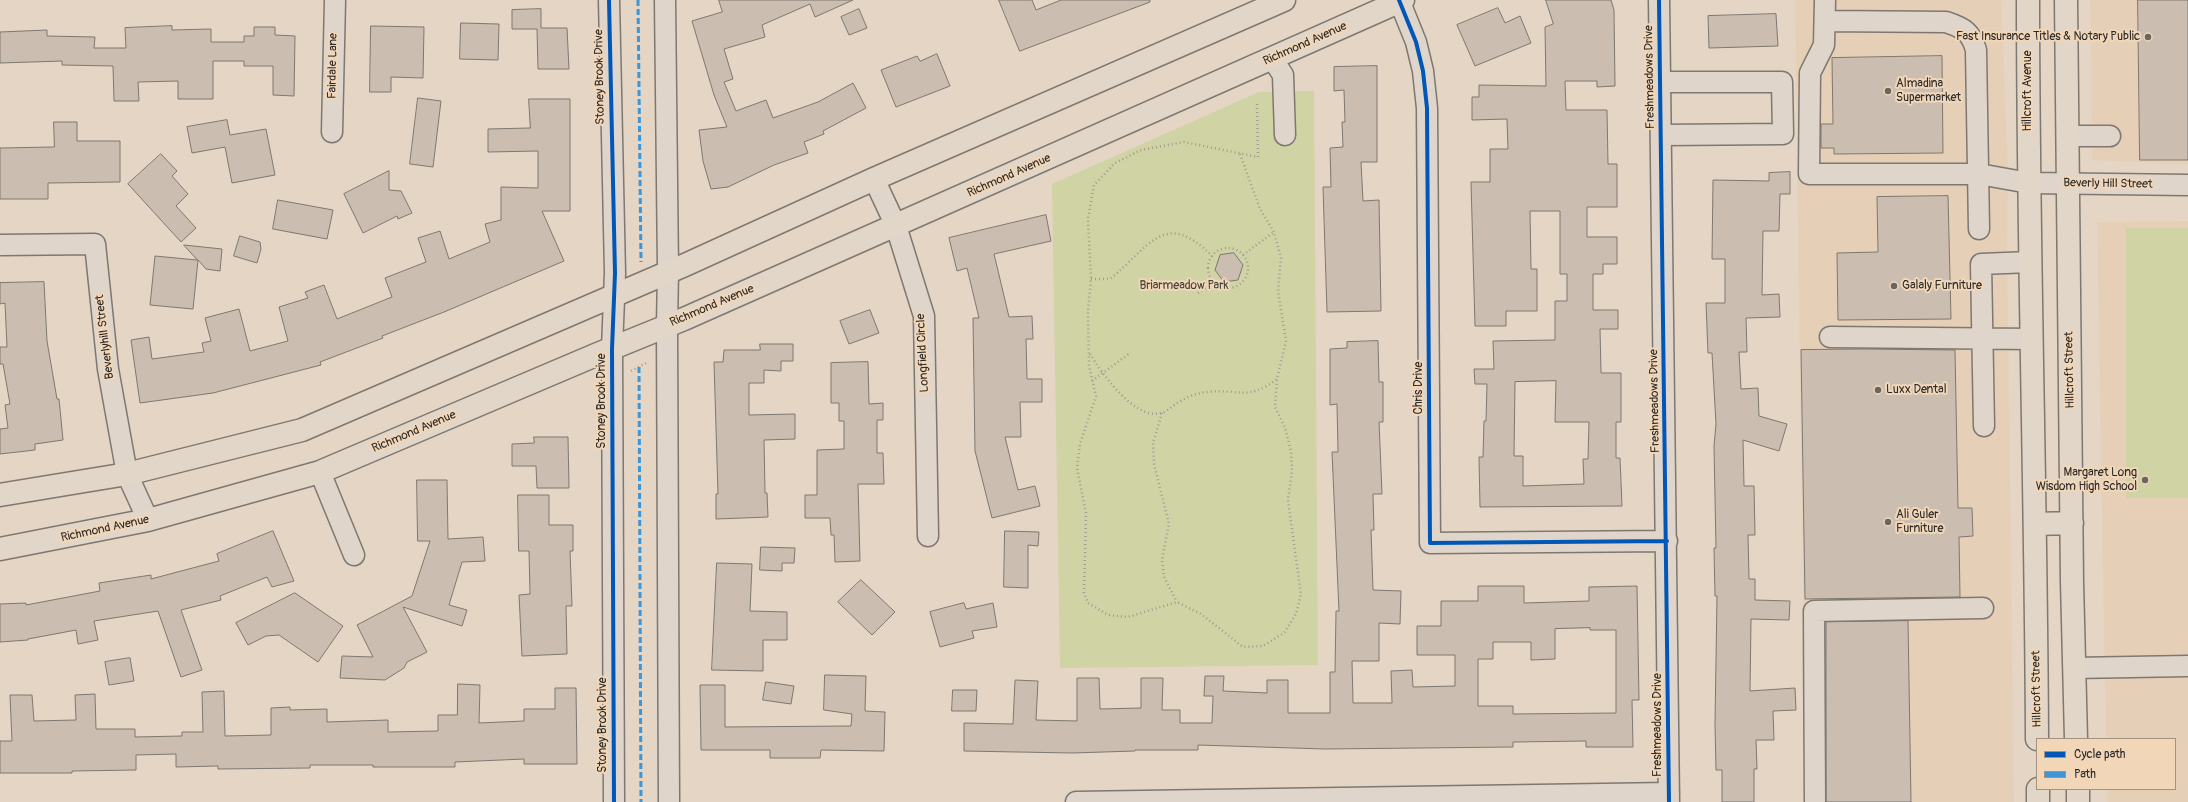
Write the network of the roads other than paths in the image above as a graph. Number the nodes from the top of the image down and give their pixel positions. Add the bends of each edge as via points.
1 (335, 0) edge
2 (609, 0) edge
3 (665, 0) edge
4 (1284, 0) edge
5 (1400, 0) edge
6 (1659, 0) edge
7 (1825, 0) edge
8 (2028, 0) edge
9 (2066, 0) edge
10 (1825, 21) junction
11 (1272, 58) junction
12 (1660, 82) junction
13 (332, 132) dead end
14 (1285, 135) dead end
15 (1661, 135) junction
16 (2068, 136) junction
17 (2110, 136) dead end
18 (1979, 174) junction
19 (874, 179) junction
20 (2029, 183) junction
21 (2068, 184) junction
22 (2188, 185) edge
23 (896, 226) junction
24 (1979, 229) dead end
25 (0, 245) edge
26 (2030, 262) junction
27 (668, 272) junction
28 (614, 295) junction
29 (667, 326) junction
30 (1830, 337) dead end
31 (1983, 338) junction
32 (2032, 339) junction
33 (612, 349) junction
34 (1984, 426) dead end
35 (320, 472) junction
36 (127, 474) junction
37 (0, 496) edge
38 (148, 520) junction
39 (2072, 523) junction
40 (2035, 524) junction
41 (928, 536) dead end
42 (1667, 541) junction
43 (0, 549) edge
44 (354, 555) dead end
45 (1983, 608) dead end
46 (2188, 666) edge
47 (2074, 668) junction
48 (2037, 738) edge
49 (2076, 738) edge
50 (2038, 790) edge
51 (2078, 790) edge
52 (1669, 797) edge
53 (614, 802) edge
54 (669, 802) edge
55 (1076, 802) edge
56 (1816, 802) edge
57 (2038, 802) edge
58 (2078, 802) edge

1 - 13 street, Fairdale Lane
2 - 28 street, Stoney Brook Drive
3 - 27 street
4 - 19 main road
5 - 11 main road, Richmond Avenue
5 - 42 street, Chris Drive via 1416,42 1423,71 1427,108 1430,543
6 - 12 street, Freshmeadows Drive
7 - 10 street
8 - 20 main road, Hillcroft Avenue
9 - 16 main road, Hillcroft Street
10 - 18 street via 1946,22 1959,26 1972,37 1976,50
10 - 18 street, Beverly Hill Street via 1824,45 1810,73 1809,174
11 - 14 street via 1283,75
11 - 23 main road, Richmond Avenue
12 - 15 street, Freshmeadows Drive
12 - 15 street via 1782,82 1783,134
15 - 42 street, Freshmeadows Drive
16 - 17 street
16 - 21 main road, Hillcroft Street
18 - 20 street, Beverly Hill Street
18 - 24 street
19 - 23 street, Longfield Circle
19 - 27 main road
20 - 21 street, Beverly Hill Street
20 - 26 main road, Hillcroft Street
21 - 22 street, Beverly Hill Street
21 - 39 main road, Hillcroft Street
23 - 29 main road, Richmond Avenue
23 - 41 street, Longfield Circle via 924,316
25 - 36 street, Beverlyhill Street via 95,244 108,369
26 - 31 street via 1981,264
26 - 32 main road, Hillcroft Street
27 - 28 main road
27 - 29 street
28 - 33 street, Stoney Brook Drive
28 - 36 main road via 302,430
29 - 33 main road, Richmond Avenue
29 - 54 street
30 - 31 street
31 - 32 street
31 - 34 street
32 - 40 main road, Hillcroft Street
33 - 35 main road, Richmond Avenue
33 - 53 street, Stoney Brook Drive
35 - 38 main road, Richmond Avenue
35 - 44 street
36 - 37 main road
36 - 38 street, Beverlyhill Street
38 - 43 main road, Richmond Avenue
39 - 40 main road
39 - 47 main road, Hillcroft Street
40 - 48 main road, Hillcroft Street
42 - 52 street, Freshmeadows Drive
45 - 56 street via 1814,611
46 - 47 street
47 - 49 main road, Hillcroft Street
50 - 57 main road
51 - 58 main road
52 - 55 street

